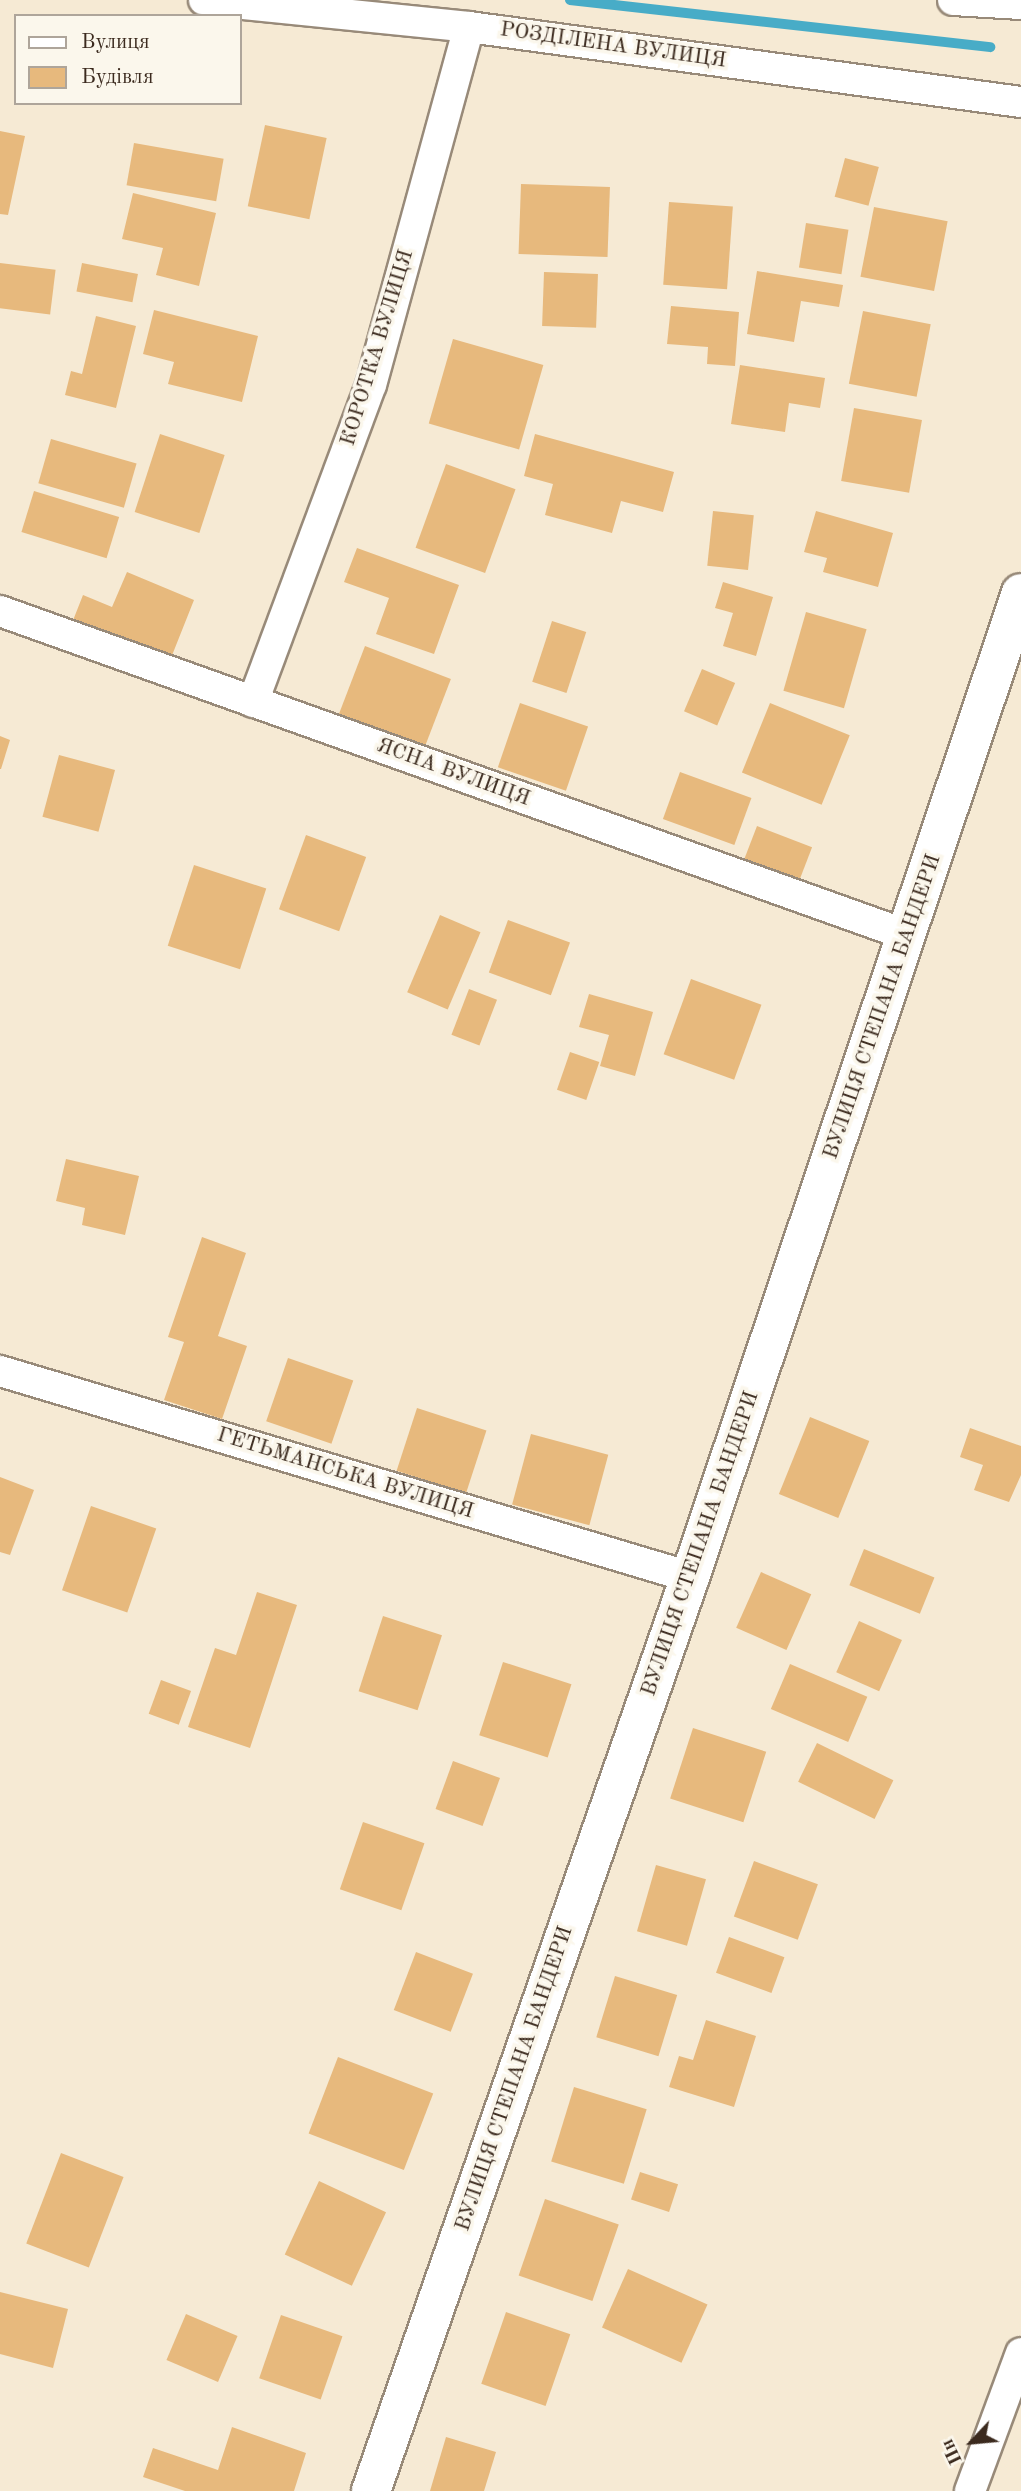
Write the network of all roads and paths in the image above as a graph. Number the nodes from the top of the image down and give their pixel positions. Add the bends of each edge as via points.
1 (204, 0) edge
2 (953, 0) edge
3 (1021, 4) edge
4 (469, 27) junction
5 (1021, 102) edge
6 (1021, 593) edge
7 (0, 611) edge
8 (253, 702) junction
9 (907, 935) junction
10 (0, 1371) edge
11 (690, 1577) junction
12 (1021, 2353) edge
13 (371, 2491) edge
14 (970, 2491) edge

1 - 4 street, РОЗДІЛЕНА ВУЛИЦЯ
2 - 3 street
4 - 5 street, РОЗДІЛЕНА ВУЛИЦЯ
4 - 8 street, КОРОТКА ВУЛИЦЯ via 371,385
6 - 9 street, ВУЛИЦЯ СТЕПАНА БАНДЕРИ
7 - 8 street, ЯСНА ВУЛИЦЯ
8 - 9 street, ЯСНА ВУЛИЦЯ
9 - 11 street, ВУЛИЦЯ СТЕПАНА БАНДЕРИ
10 - 11 street, ГЕТЬМАНСЬКА ВУЛИЦЯ
11 - 13 street, ВУЛИЦЯ СТЕПАНА БАНДЕРИ
12 - 14 street

